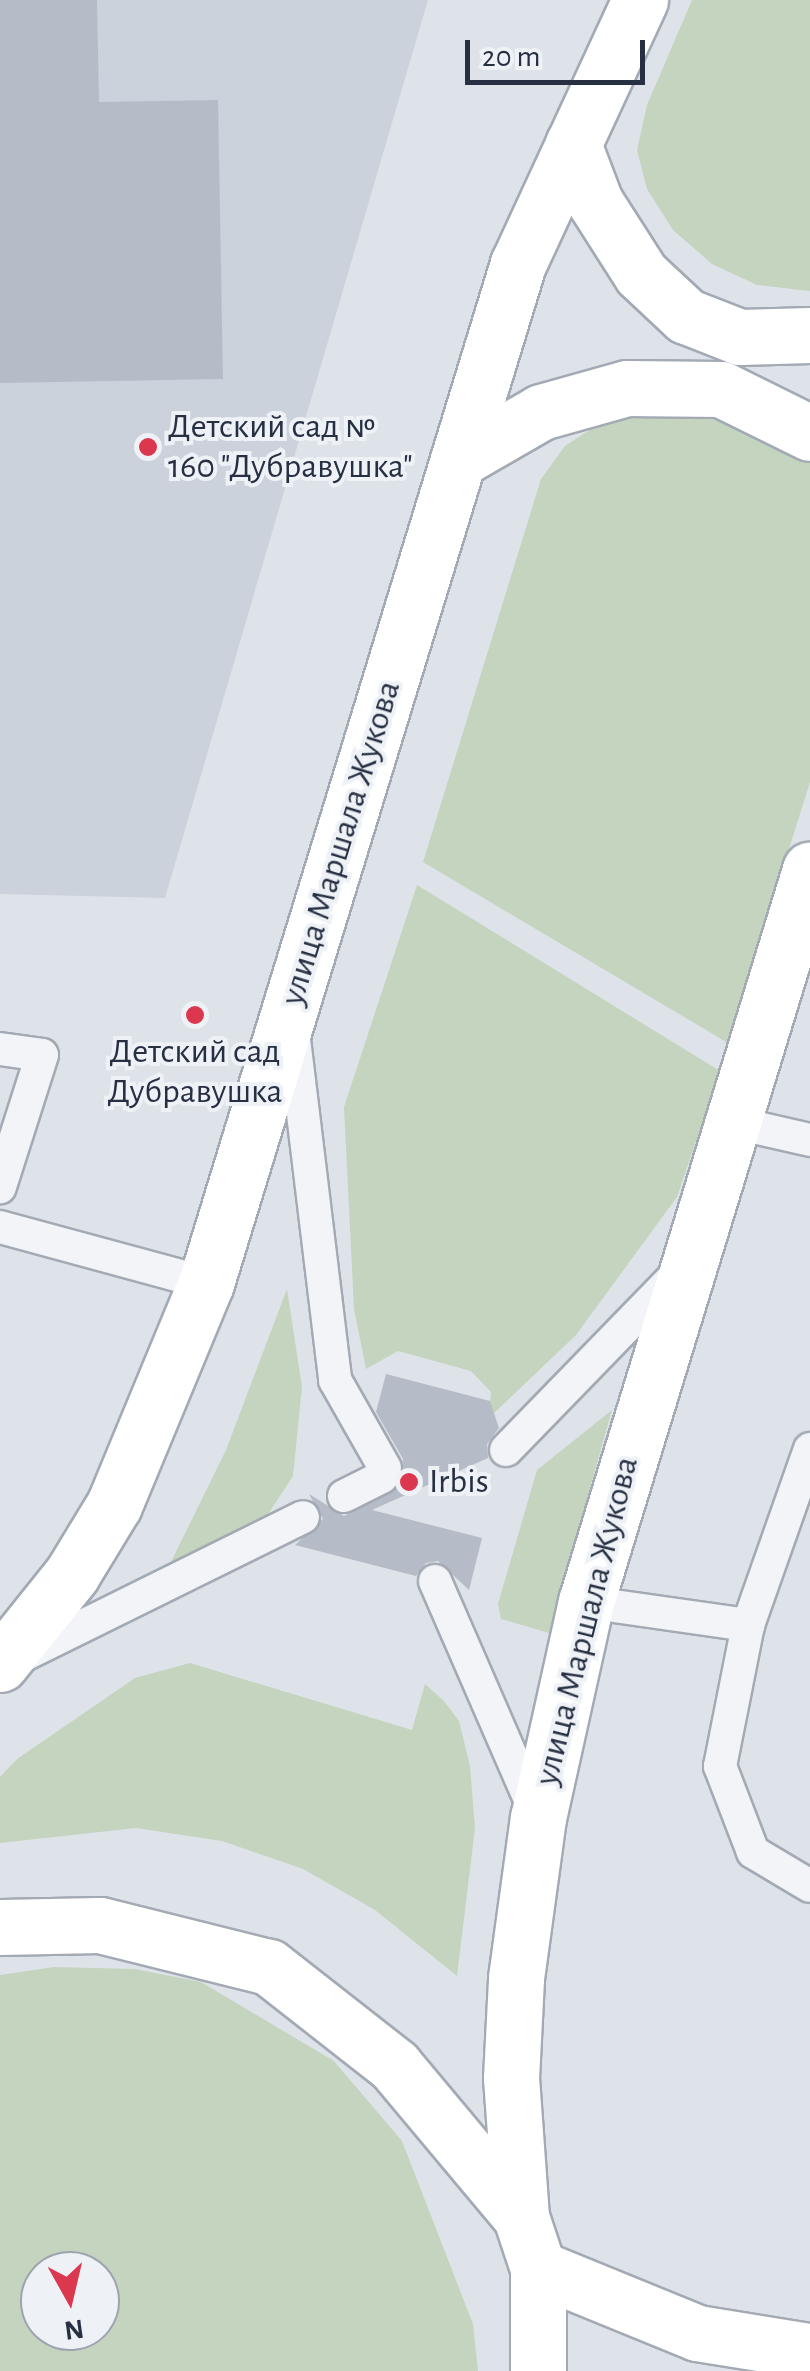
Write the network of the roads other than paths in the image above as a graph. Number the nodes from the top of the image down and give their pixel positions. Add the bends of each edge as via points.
1 (640, 0) edge
2 (573, 144) junction
3 (810, 335) edge
4 (810, 432) edge
5 (458, 460) junction
6 (810, 870) edge
7 (290, 1006) junction
8 (0, 1049) edge
9 (731, 1122) junction
10 (810, 1140) edge
11 (0, 1187) edge
12 (0, 1227) edge
13 (684, 1267) junction
14 (206, 1283) junction
15 (810, 1449) edge
16 (506, 1450) dead end
17 (344, 1496) dead end
18 (303, 1517) dead end
19 (435, 1580) dead end
20 (586, 1602) junction
21 (748, 1625) junction
22 (0, 1665) edge
23 (538, 1818) junction
24 (810, 1886) edge
25 (0, 1927) edge
26 (521, 2217) junction
27 (538, 2268) junction
28 (810, 2351) edge
29 (538, 2371) edge

1 - 2 main road, улица Маршала Жукова
2 - 3 main road via 595,202 641,274 686,316 740,337
2 - 5 main road, улица Маршала Жукова via 518,264
4 - 5 main road via 721,389 627,388 541,412
5 - 7 main road, улица Маршала Жукова
6 - 9 main road, улица Маршала Жукова
7 - 14 main road, улица Маршала Жукова
7 - 17 lane via 335,1380 384,1473
8 - 11 lane via 42,1054
9 - 10 lane
9 - 13 main road, улица Маршала Жукова
12 - 14 lane
13 - 16 lane
13 - 20 main road, улица Маршала Жукова
14 - 22 main road, улица Маршала Жукова via 114,1505 72,1574
15 - 21 lane
18 - 22 lane
19 - 23 lane
20 - 21 lane
20 - 23 main road, улица Маршала Жукова
21 - 24 lane via 720,1766 753,1852
23 - 26 main road, улица Маршала Жукова via 511,2078
25 - 26 main road via 100,1925 269,1967 394,2065
26 - 27 main road
27 - 28 main road via 697,2333
27 - 29 main road

